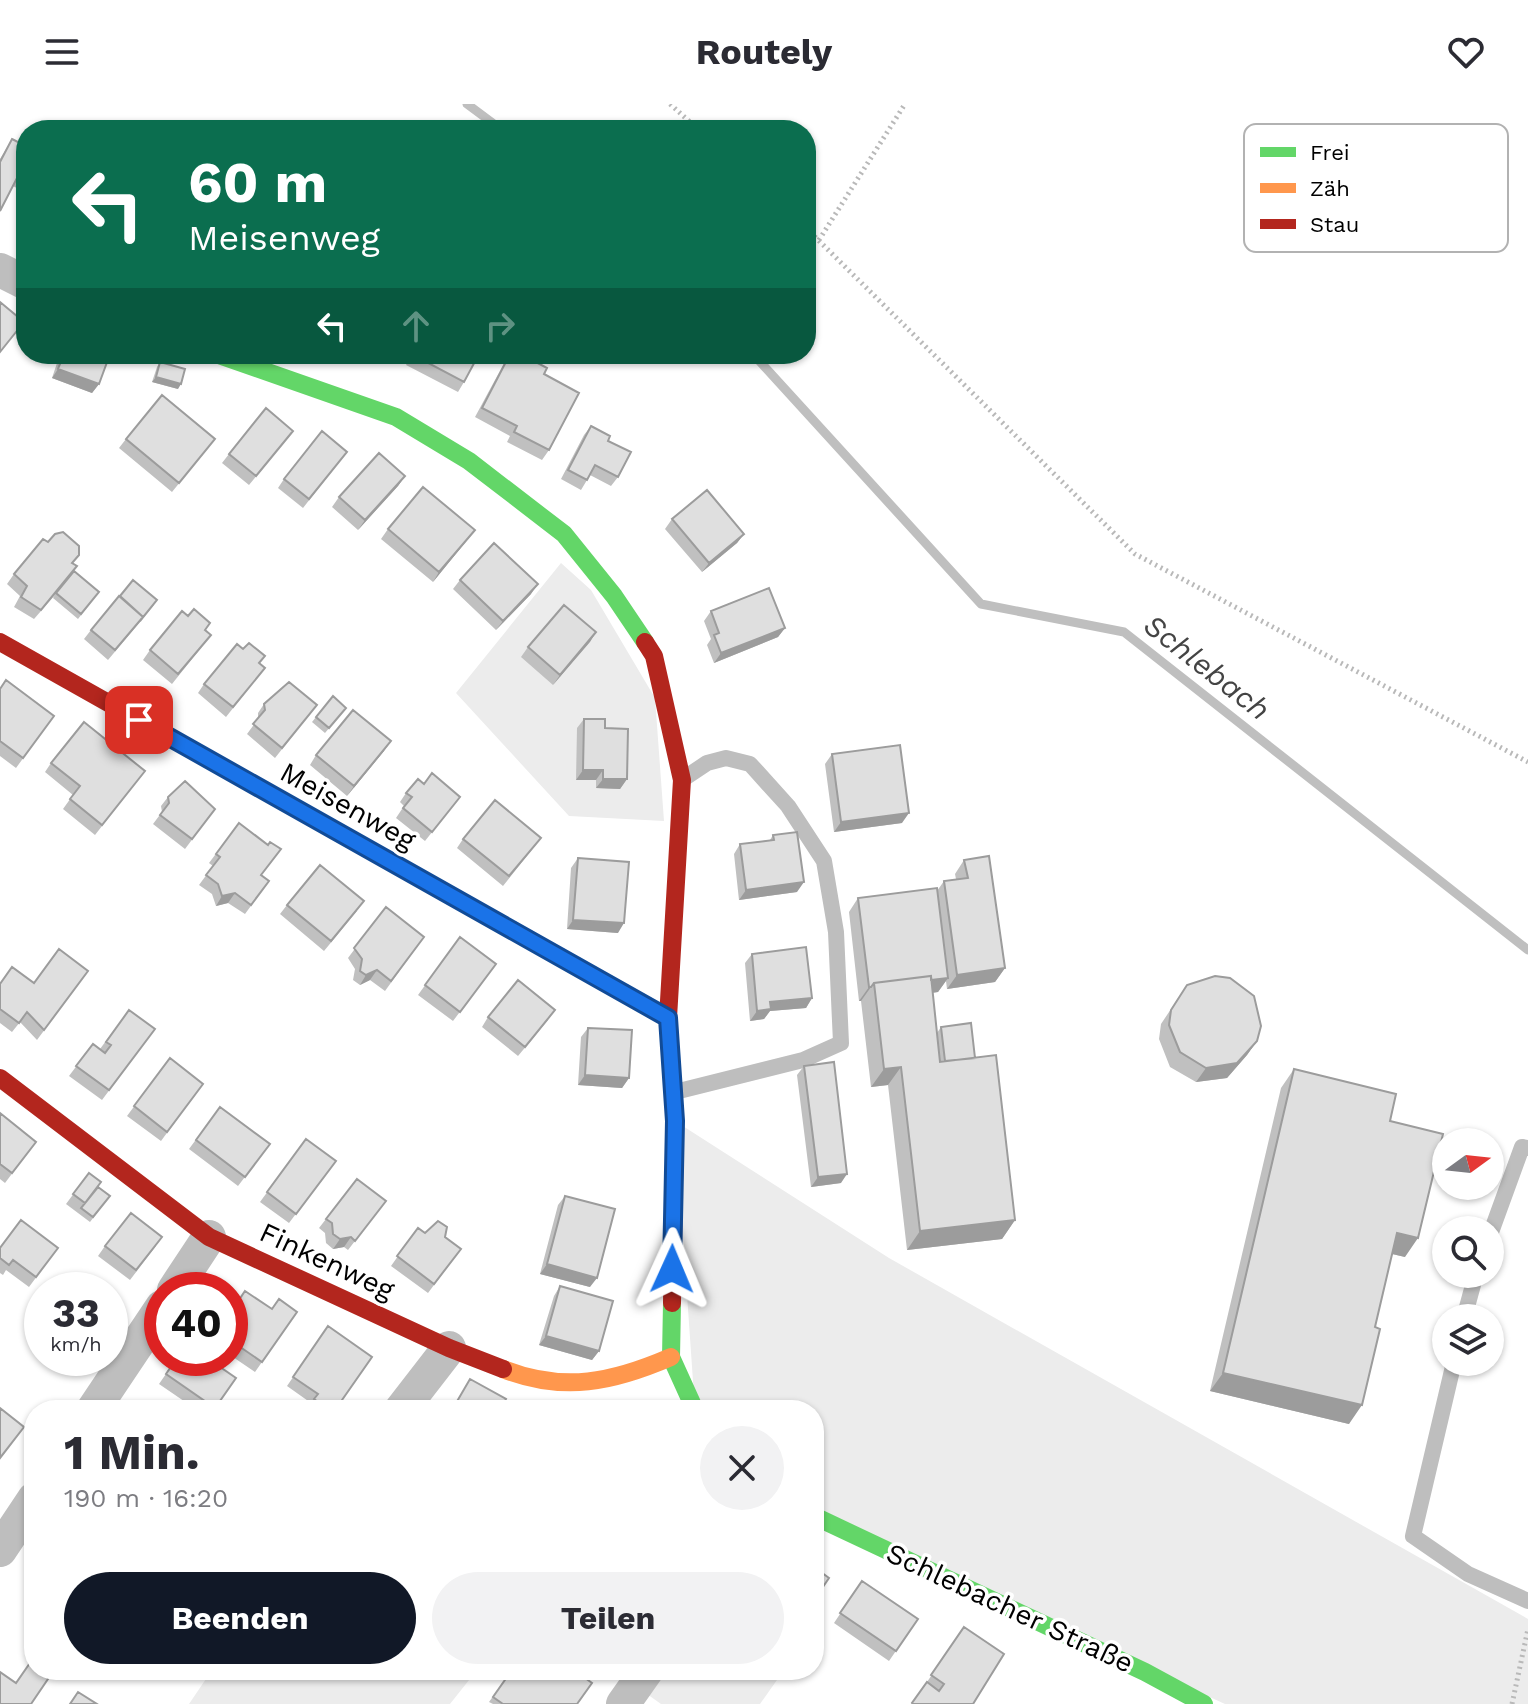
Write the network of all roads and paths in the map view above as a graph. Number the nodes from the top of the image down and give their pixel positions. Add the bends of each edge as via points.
1 (670, 104) edge
2 (905, 104) edge
3 (688, 120) edge
4 (816, 237) edge
5 (819, 240) junction
6 (245, 364) edge
7 (0, 642) edge
8 (1528, 762) edge
9 (682, 780) junction
10 (668, 1018) junction
11 (0, 1078) edge
12 (674, 1092) junction
13 (1528, 1148) edge
14 (1497, 1216) edge
15 (209, 1237) junction
16 (186, 1272) edge
17 (144, 1334) edge
18 (449, 1348) junction
19 (671, 1357) junction
20 (1451, 1376) edge
21 (100, 1400) edge
22 (409, 1400) edge
23 (690, 1400) edge
24 (824, 1521) edge
25 (1528, 1601) edge
26 (1528, 1629) edge
27 (640, 1680) edge
28 (623, 1704) edge
29 (1204, 1704) edge
30 (1512, 1704) edge

1 - 3 path
2 - 5 path
4 - 5 path
5 - 8 path via 1135,554
6 - 9 street via 396,417 469,461 564,534 654,656
7 - 10 street, Meisenweg
9 - 10 street
9 - 12 lane via 707,763 726,758 750,764 788,806 824,861 836,932 841,1043 803,1060
10 - 12 street
11 - 15 street, Finkenweg
12 - 19 street
13 - 14 lane via 1522,1147
15 - 16 street
15 - 18 street, Finkenweg
17 - 21 street
18 - 19 street, Finkenweg via 534,1381 624,1377
18 - 22 street
19 - 23 street
20 - 25 lane via 1413,1536 1468,1574
24 - 29 street, Schlebacher Straße
26 - 30 path
27 - 28 street

